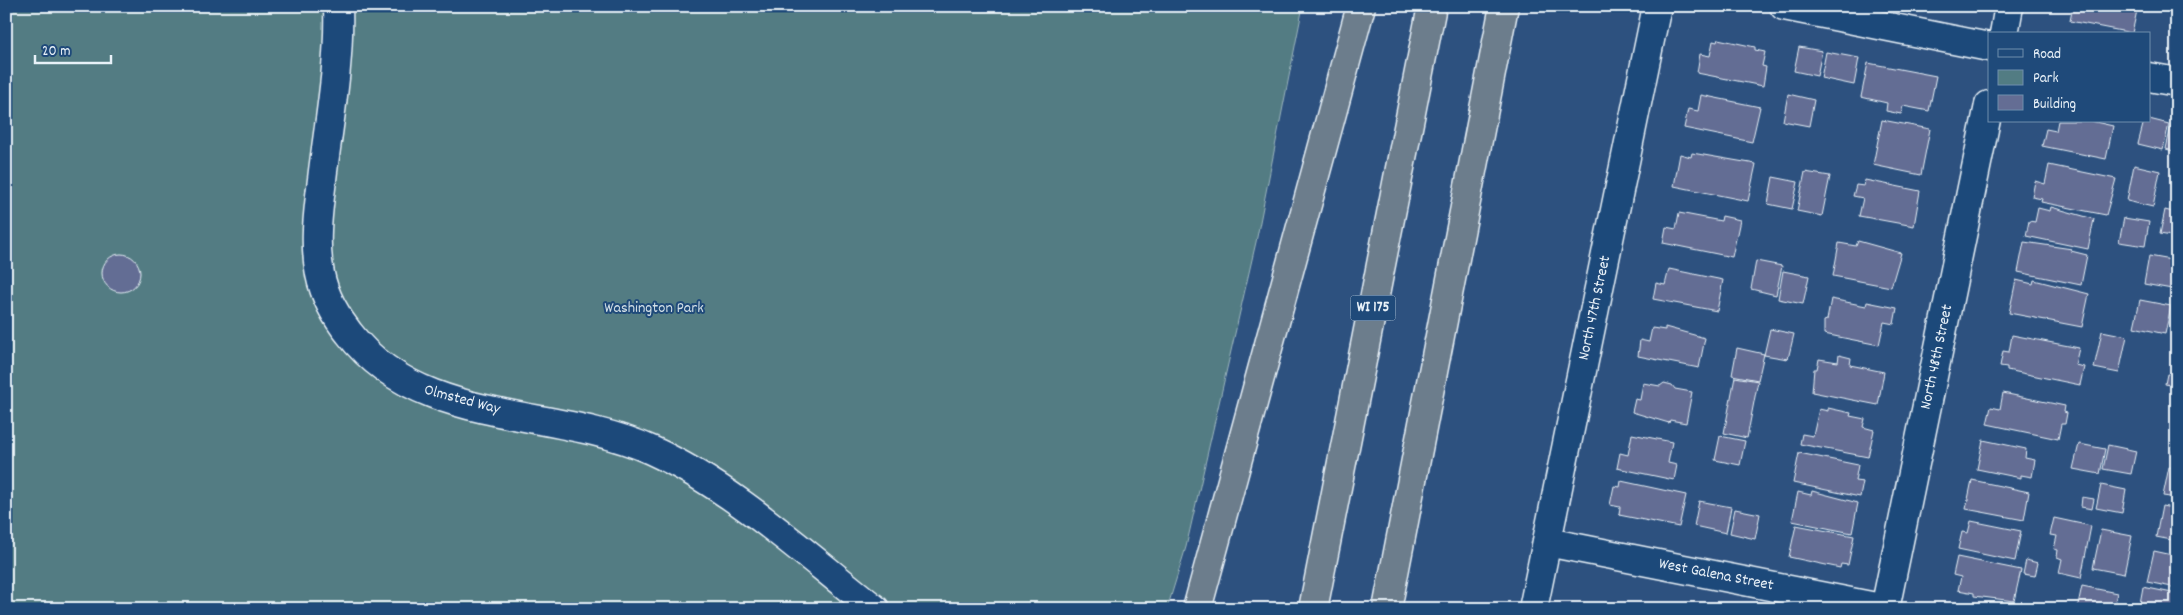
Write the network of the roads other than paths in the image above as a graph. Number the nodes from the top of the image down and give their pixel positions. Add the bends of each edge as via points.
1 (338, 6) edge
2 (1361, 6) edge
3 (1432, 6) edge
4 (1504, 6) edge
5 (1657, 6) edge
6 (1784, 6) edge
7 (2009, 6) edge
8 (2004, 32) edge
9 (1988, 47) edge
10 (2150, 77) edge
11 (2177, 82) edge
12 (1988, 110) edge
13 (1547, 542) junction
14 (874, 609) edge
15 (1197, 609) edge
16 (1313, 609) edge
17 (1387, 609) edge
18 (1533, 609) edge
19 (1885, 609) edge

1 - 14 street, Olmsted Way via 338,53 316,223 317,253 320,276 328,298 340,322 360,349 382,368 432,395 469,406 571,425 657,453 734,499
2 - 15 highway
3 - 16 highway, WI 175
4 - 17 highway
5 - 13 street, North 47th Street
6 - 9 street
7 - 8 street
10 - 11 street
12 - 19 street, North 48th Street
13 - 18 street, North 47th Street
13 - 19 street, West Galena Street

